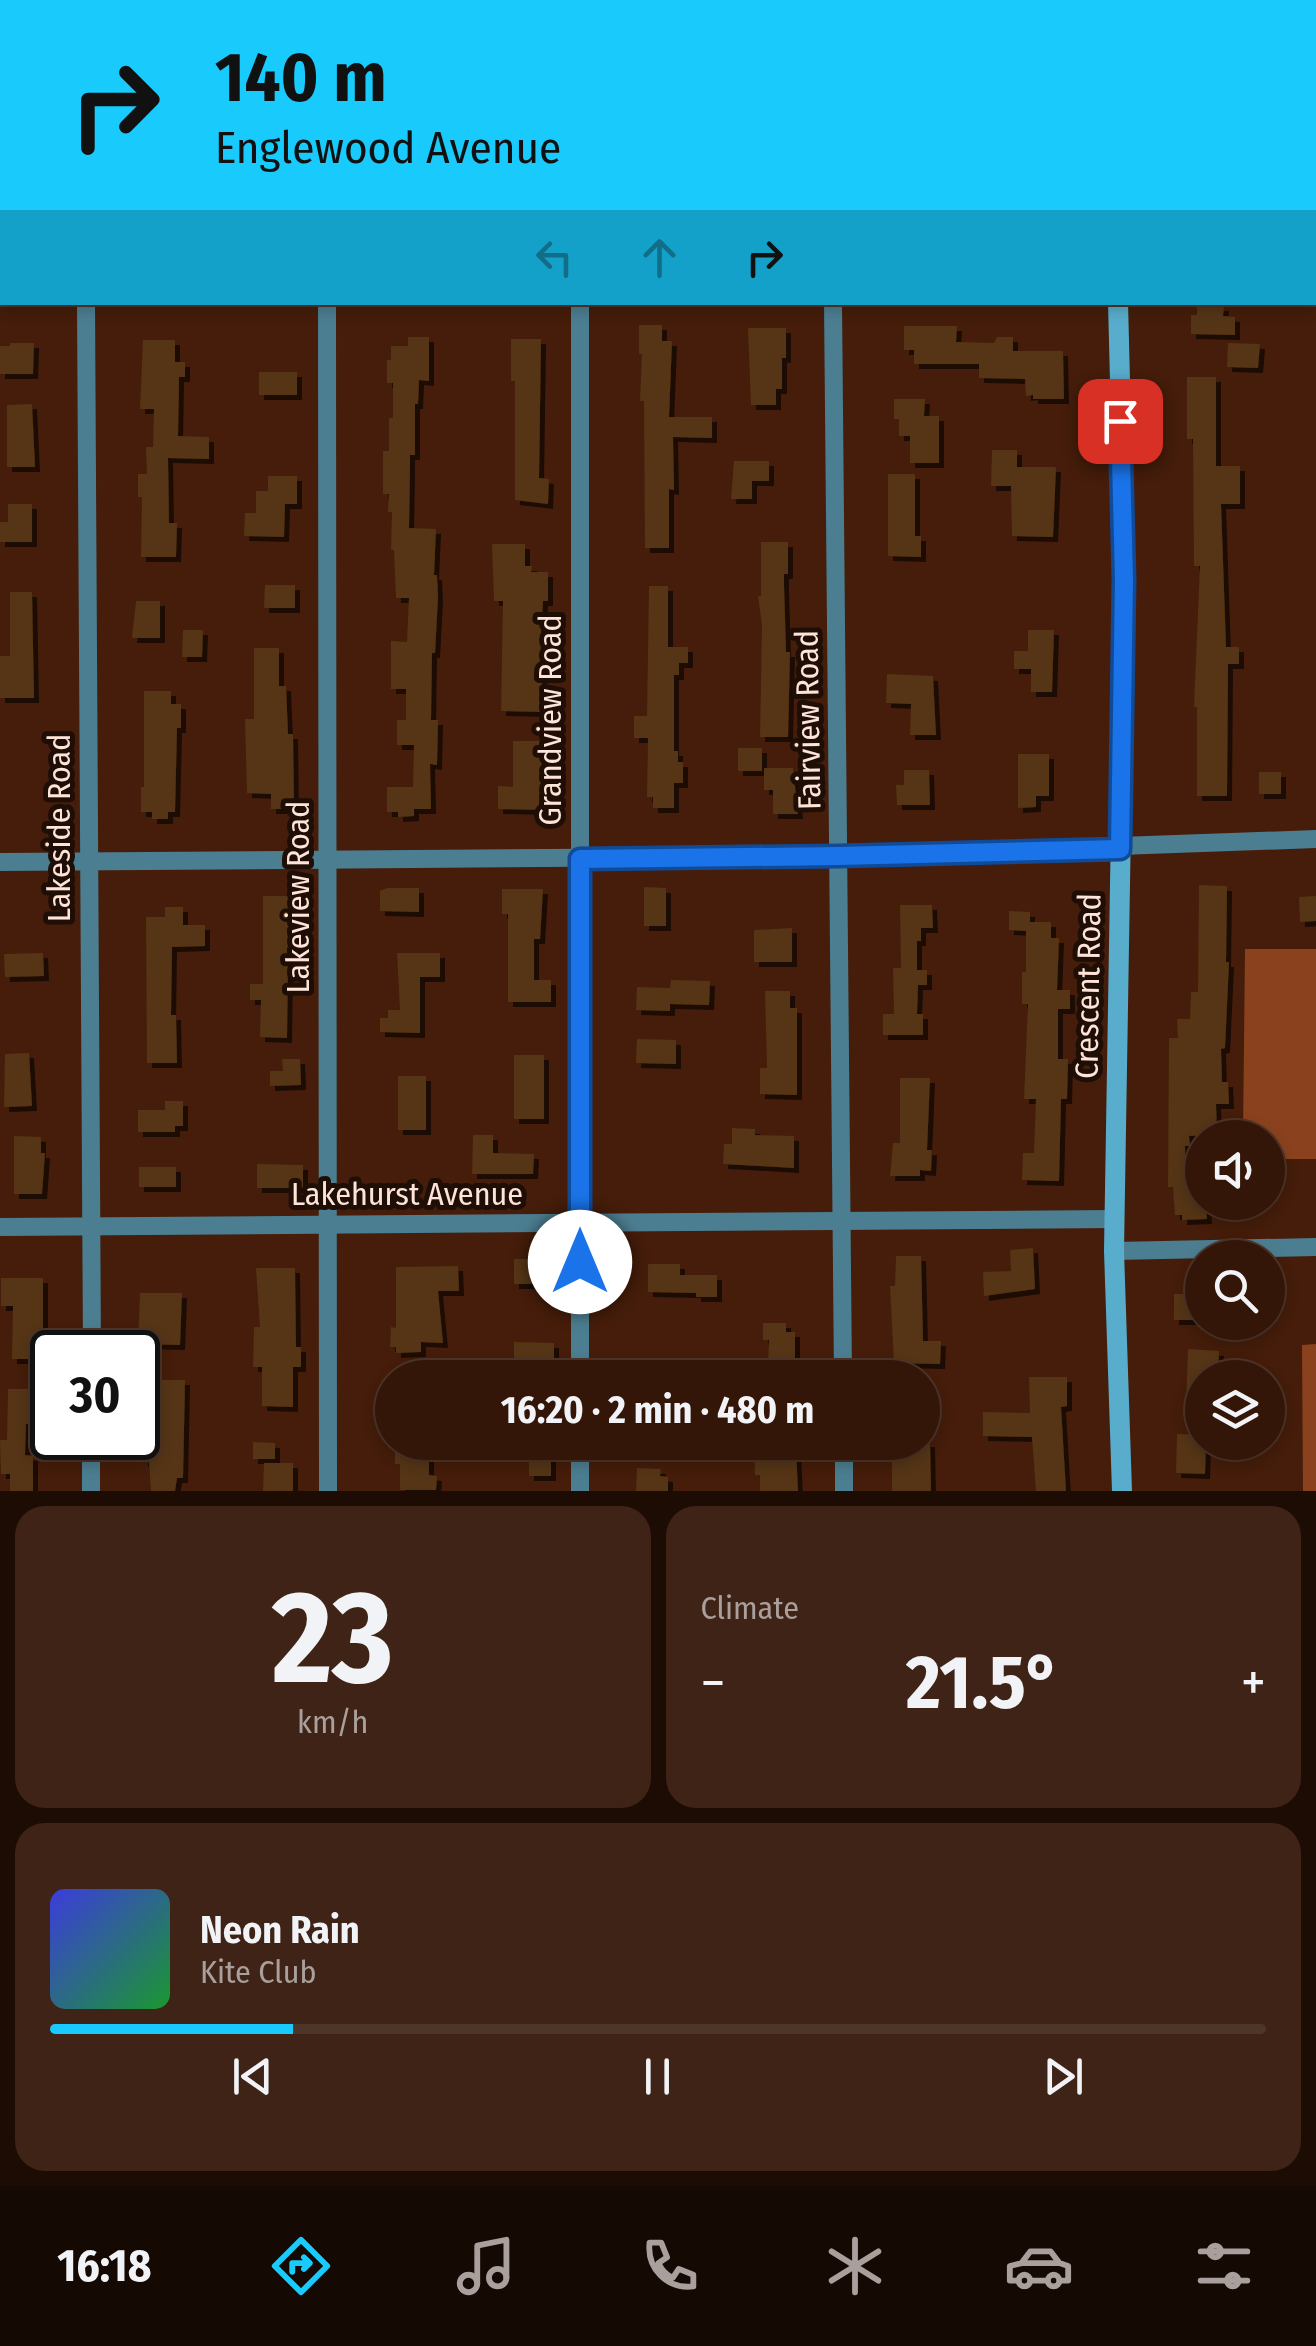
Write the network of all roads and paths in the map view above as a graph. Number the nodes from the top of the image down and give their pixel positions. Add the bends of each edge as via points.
1 (86, 305) edge
2 (327, 305) edge
3 (580, 305) edge
4 (833, 305) edge
5 (1118, 305) edge
6 (1316, 839) edge
7 (1120, 849) junction
8 (839, 856) junction
9 (580, 859) junction
10 (89, 861) junction
11 (328, 861) junction
12 (0, 862) edge
13 (1115, 1220) junction
14 (842, 1222) junction
15 (328, 1223) junction
16 (580, 1224) junction
17 (92, 1226) junction
18 (0, 1227) edge
19 (1316, 1246) edge
20 (1114, 1251) junction
21 (92, 1330) edge
22 (580, 1360) edge
23 (843, 1360) edge
24 (91, 1460) edge
25 (580, 1460) edge
26 (844, 1460) edge
27 (91, 1491) edge
28 (328, 1491) edge
29 (580, 1491) edge
30 (844, 1491) edge
31 (1122, 1491) edge

1 - 10 street, Lakeside Road
2 - 11 street, Lakeview Road
3 - 9 street, Grandview Road
4 - 8 street, Fairview Road
5 - 7 street, Crescent Road
6 - 7 street
7 - 8 street
7 - 13 street, Crescent Road
8 - 9 street
8 - 14 street, Fairview Road
9 - 11 street
9 - 16 street, Grandview Road
10 - 11 street
10 - 12 street
10 - 17 street, Lakeside Road
11 - 15 street, Lakeview Road
13 - 14 street, Lakehurst Avenue
13 - 20 street, Crescent Road
14 - 16 street, Lakehurst Avenue
14 - 23 street, Fairview Road
15 - 16 street, Lakehurst Avenue
15 - 17 street, Lakehurst Avenue
15 - 28 street, Lakeview Road
16 - 22 street, Grandview Road
17 - 18 street, Lakehurst Avenue
17 - 21 street, Lakeside Road
19 - 20 street
20 - 31 street, Crescent Road
24 - 27 street
25 - 29 street
26 - 30 street

